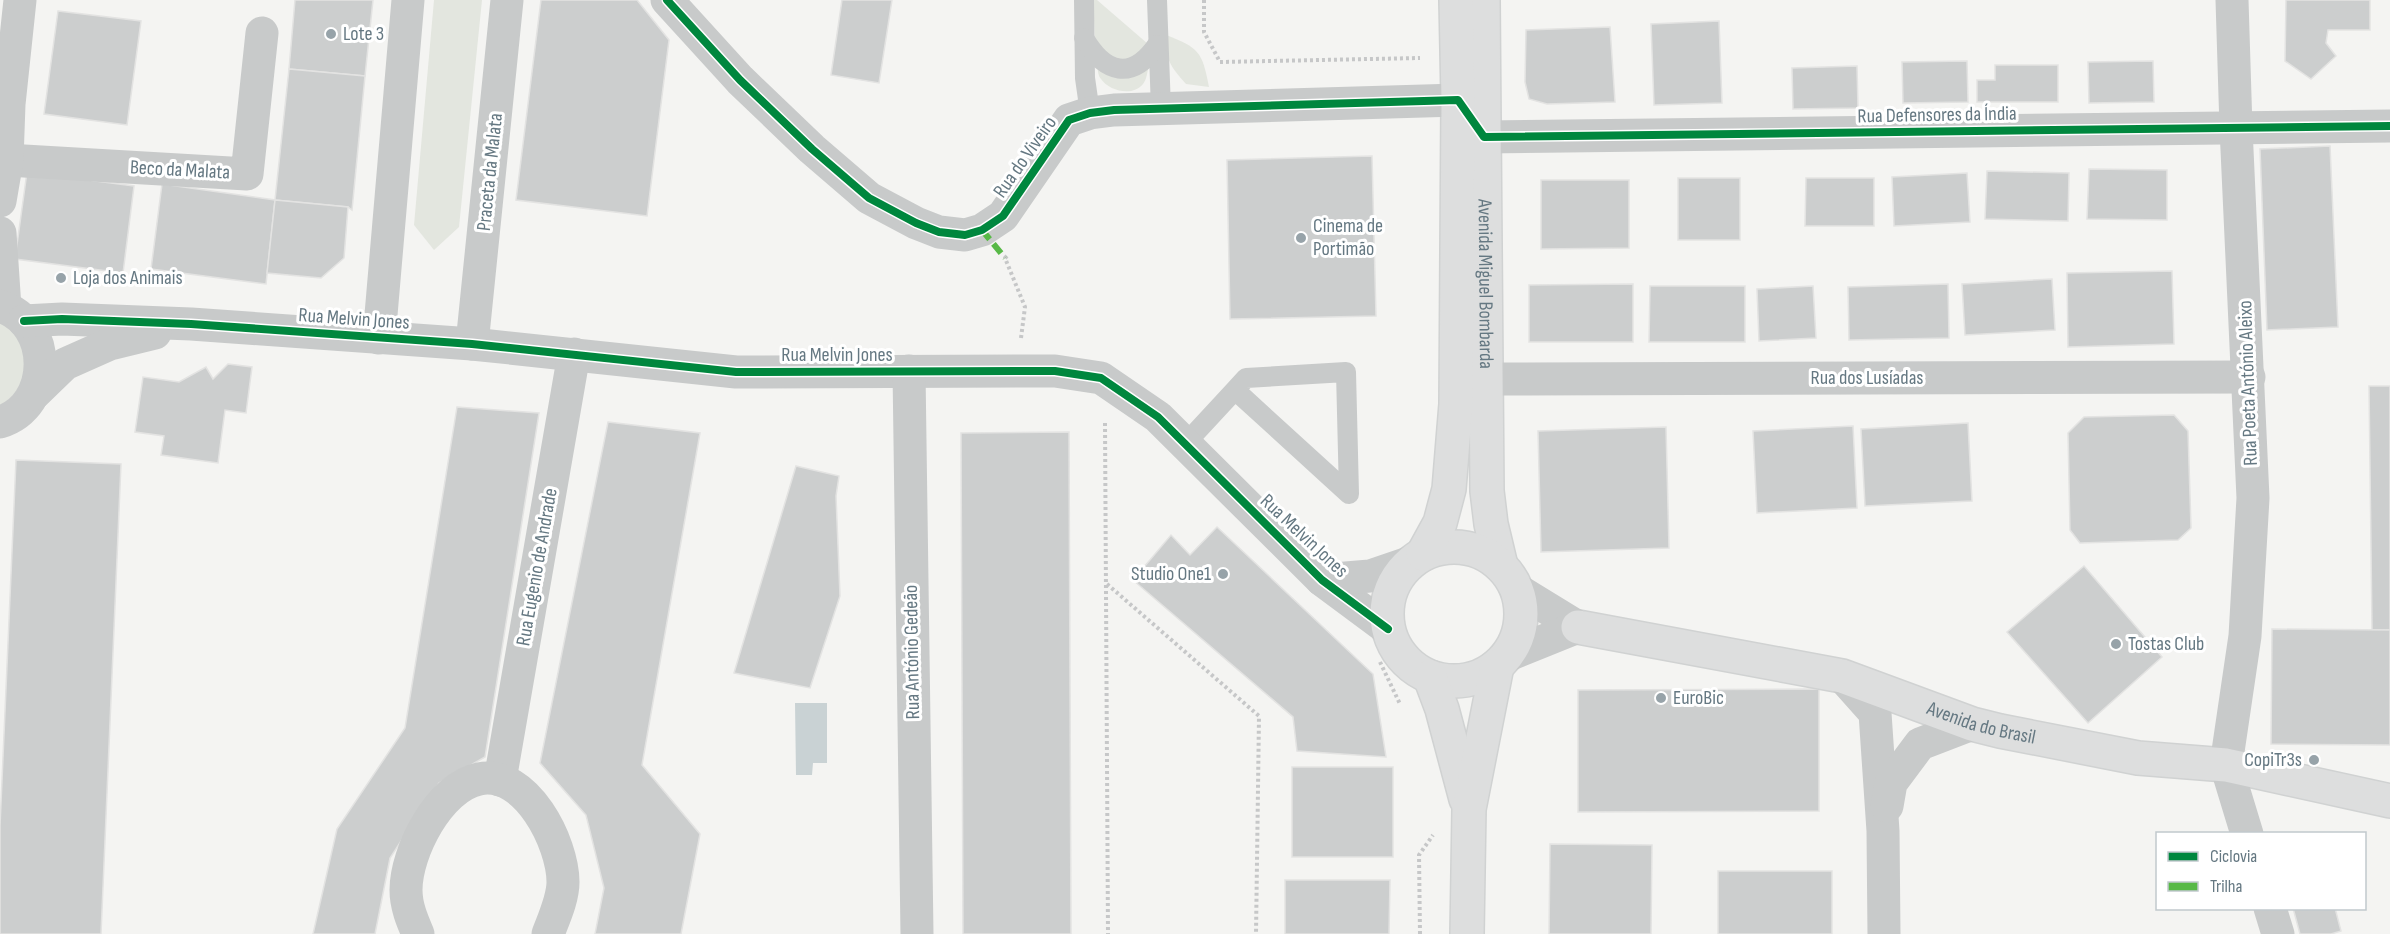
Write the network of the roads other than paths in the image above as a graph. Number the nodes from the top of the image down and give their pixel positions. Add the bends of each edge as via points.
1 (20, 0) edge
2 (408, 0) edge
3 (507, 0) edge
4 (667, 0) edge
5 (1084, 0) edge
6 (1157, 0) edge
7 (1456, 0) edge
8 (1483, 0) edge
9 (2232, 0) edge
10 (262, 33) dead end
11 (1084, 38) junction
12 (1157, 45) junction
13 (1458, 100) junction
14 (5, 103) edge
15 (1161, 109) junction
16 (1090, 112) junction
17 (2390, 126) edge
18 (2235, 128) junction
19 (1484, 137) junction
20 (7, 160) junction
21 (0, 201) edge
22 (0, 234) edge
23 (10, 311) edge
24 (191, 324) junction
25 (380, 338) junction
26 (472, 344) junction
27 (574, 354) junction
28 (909, 371) junction
29 (2248, 377) junction
30 (1486, 379) junction
31 (1235, 390) junction
32 (20, 408) edge
33 (1185, 444) junction
34 (0, 447) edge
35 (1417, 558) junction
36 (1509, 577) junction
37 (1322, 580) junction
38 (1578, 627) junction
39 (1382, 642) junction
40 (1501, 661) junction
41 (1842, 676) junction
42 (1430, 677) junction
43 (1972, 724) junction
44 (2226, 765) junction
45 (500, 780) junction
46 (2390, 801) edge
47 (1469, 809) junction
48 (1883, 831) junction
49 (2246, 832) edge
50 (2270, 910) edge
51 (418, 934) edge
52 (548, 934) edge
53 (916, 934) edge
54 (1467, 934) edge
55 (1884, 934) edge
56 (2278, 934) edge

1 - 14 street
2 - 25 street
3 - 26 street, Praceta da Malata
4 - 16 street, Rua do Viveiro via 748,88 869,198 939,232 965,236 1003,216 1069,120
5 - 11 lane
6 - 12 lane
7 - 13 street, Avenida Miguel Bombarda
8 - 19 street, Avenida Miguel Bombarda
9 - 18 street, Rua Poeta António Aleixo
10 - 20 street, Beco da Malata via 248,174
11 - 12 lane via 1103,63 1123,70 1141,64
11 - 16 lane via 1084,78
12 - 15 lane
13 - 15 street, Rua do Viveiro
13 - 19 street
13 - 35 street, Avenida Miguel Bombarda via 1455,415 1449,489 1440,523
14 - 20 street
15 - 16 street, Rua do Viveiro
17 - 18 street, Rua Defensores da Índia
18 - 19 street, Rua Defensores da Índia
18 - 29 street, Rua Poeta António Aleixo
19 - 30 street, Avenida Miguel Bombarda
20 - 21 street
22 - 23 street
23 - 24 street, Rua Melvin Jones via 62,319
23 - 32 street via 38,343 41,364 41,375
24 - 25 street, Rua Melvin Jones
24 - 32 street via 110,344 65,364
25 - 26 street, Rua Melvin Jones
26 - 27 street, Rua Melvin Jones
27 - 28 street, Rua Melvin Jones via 736,372
27 - 45 street, Rua Eugenio de Andrade
28 - 33 street, Rua Melvin Jones via 1055,371 1101,378 1158,417
28 - 53 street, Rua António Gedeão
29 - 30 street, Rua dos Lusíadas
29 - 44 street, Rua Poeta António Aleixo via 2253,498 2245,636
30 - 36 street, Avenida Miguel Bombarda via 1487,490 1491,524
31 - 31 lane via 1308,457 1349,494 1346,372 1246,378
31 - 33 lane
32 - 34 street
33 - 37 street, Rua Melvin Jones
35 - 36 street via 1436,549 1464,547 1477,551
35 - 37 street, Rua Melvin Jones via 1370,576
35 - 39 street via 1402,571 1390,592
36 - 38 street, Avenida do Brasil
36 - 40 street via 1520,603 1519,631
37 - 39 street, Rua Melvin Jones
38 - 40 street
38 - 41 street, Avenida do Brasil
39 - 42 street
40 - 42 street via 1485,674 1458,681
40 - 47 street
41 - 43 street, Avenida do Brasil
41 - 48 street via 1875,713
42 - 47 street
43 - 44 street, Avenida do Brasil via 2138,758
43 - 48 street via 1920,744 1891,783
44 - 46 street, Avenida do Brasil
44 - 49 street
45 - 51 street via 481,778 465,784 427,822 414,851 406,889 408,909
45 - 52 street via 519,790 536,808 557,852 563,882
47 - 54 street
48 - 55 street
50 - 56 street

